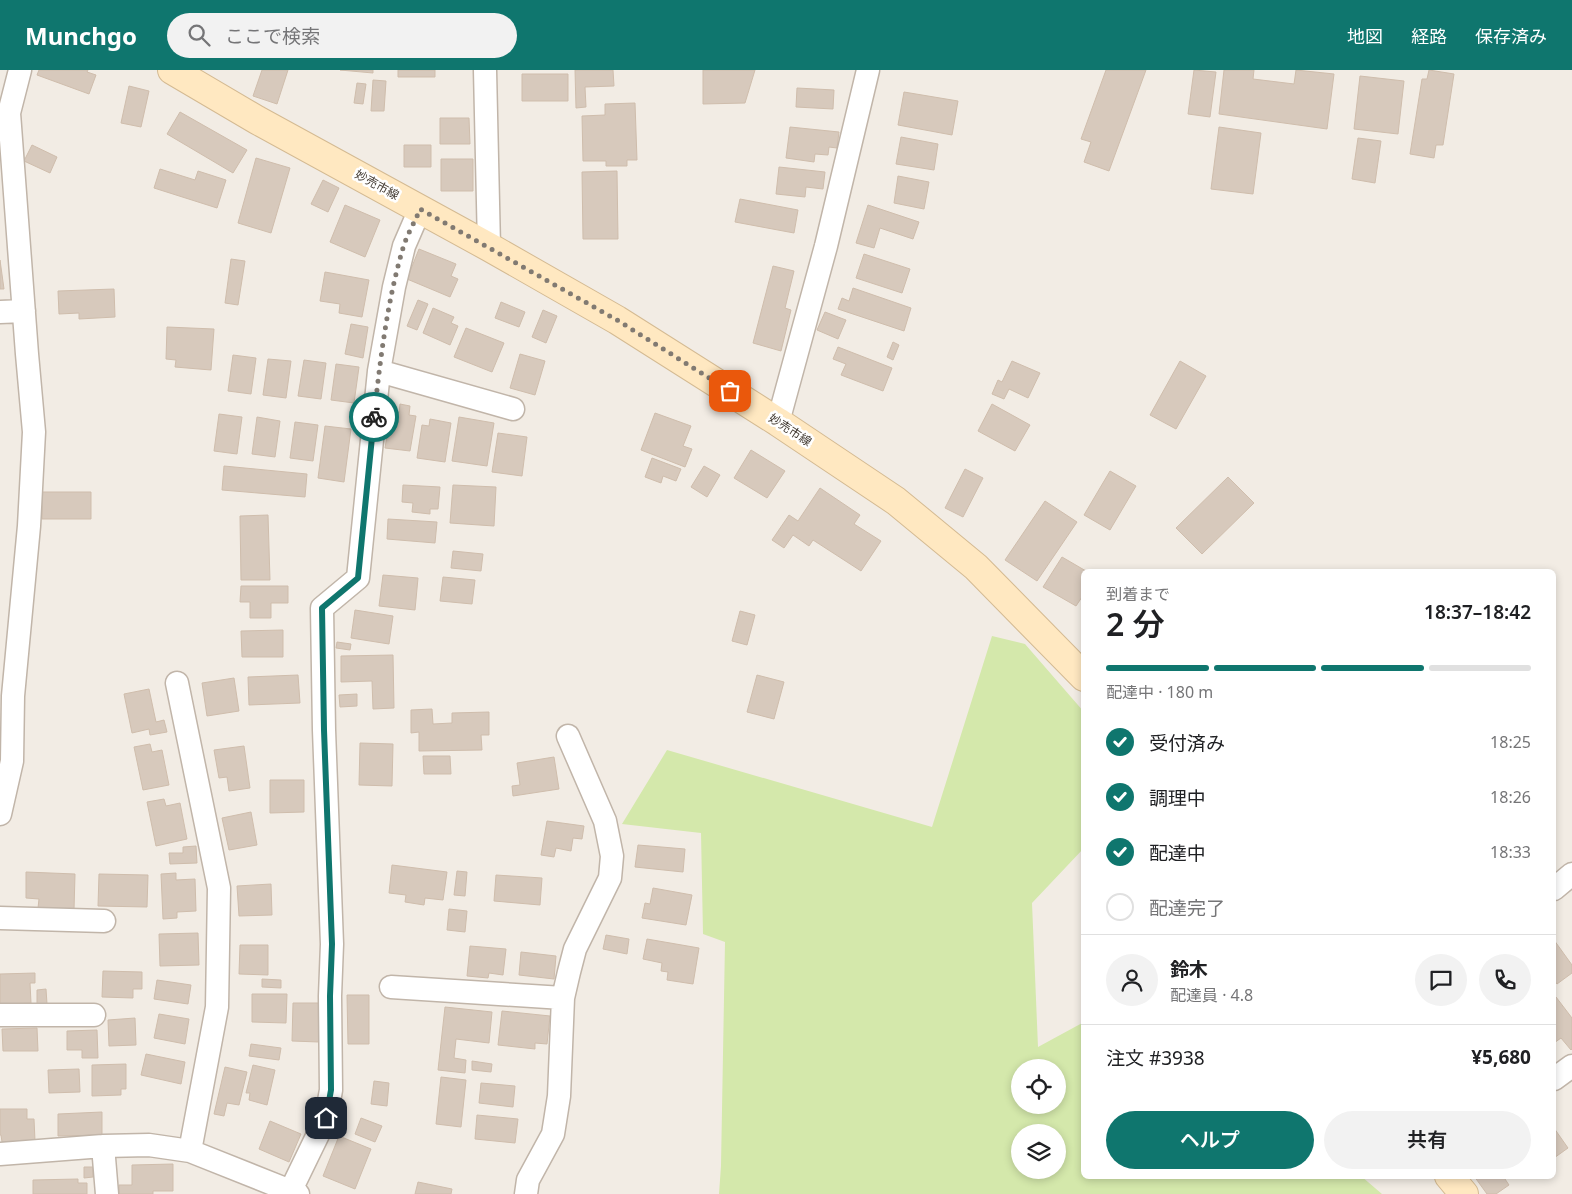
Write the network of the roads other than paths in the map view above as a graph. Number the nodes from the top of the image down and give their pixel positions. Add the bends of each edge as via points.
1 (20, 70) edge
2 (172, 70) edge
3 (485, 70) edge
4 (868, 70) edge
5 (420, 209) junction
6 (489, 248) junction
7 (24, 311) junction
8 (0, 312) edge
9 (379, 371) junction
10 (513, 409) dead end
11 (778, 422) junction
12 (1081, 674) edge
13 (177, 683) dead end
14 (7, 696) edge
15 (568, 736) dead end
16 (0, 814) edge
17 (1572, 874) edge
18 (1556, 887) edge
19 (0, 918) edge
20 (104, 921) dead end
21 (391, 987) dead end
22 (563, 998) junction
23 (0, 1015) edge
24 (94, 1015) dead end
25 (1572, 1066) edge
26 (1556, 1078) edge
27 (103, 1146) junction
28 (190, 1151) junction
29 (0, 1154) edge
30 (1452, 1179) edge
31 (295, 1192) edge
32 (107, 1194) edge
33 (526, 1194) edge
34 (1464, 1194) edge

1 - 7 street via 9,113
2 - 5 main road, 妙売市線
3 - 6 street
4 - 11 street via 826,246
5 - 6 main road, 妙売市線
5 - 9 street via 404,246
6 - 11 main road, 妙売市線 via 617,320
7 - 8 street
7 - 14 street via 34,432 29,526
9 - 10 street
9 - 31 street via 358,578 322,608 332,944 331,1090 326,1118
11 - 12 main road, 妙売市線 via 896,501 976,567
13 - 28 street via 219,888 217,1007
14 - 16 street via 12,761
15 - 22 street via 605,821 612,856 610,878 575,949
17 - 18 street
19 - 20 street
21 - 22 street
22 - 33 street via 559,1096 553,1134 528,1180
23 - 24 street
25 - 26 street
27 - 28 street via 149,1145
27 - 29 street
27 - 32 street
28 - 31 street
30 - 34 main road

